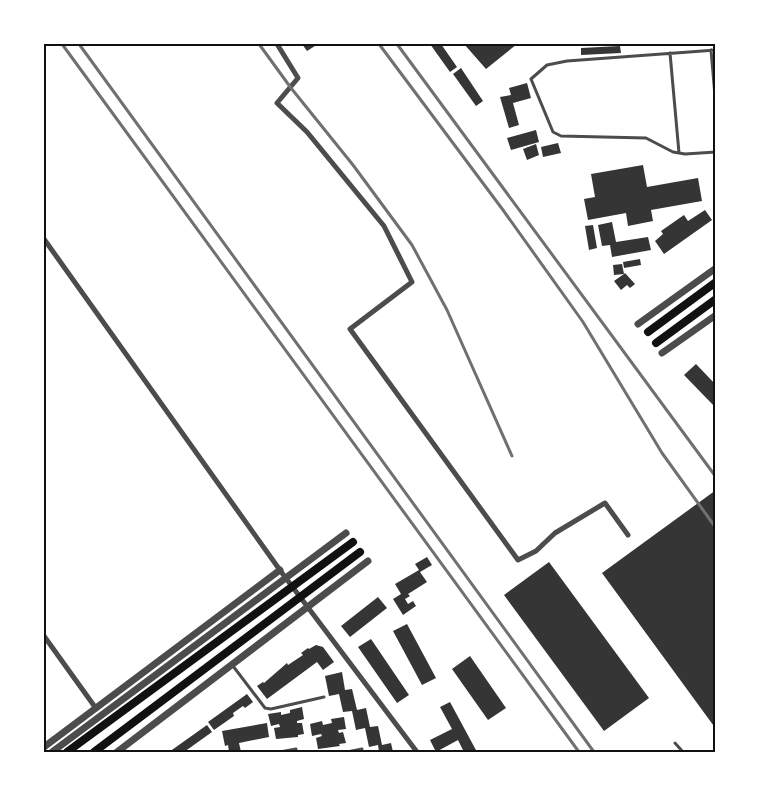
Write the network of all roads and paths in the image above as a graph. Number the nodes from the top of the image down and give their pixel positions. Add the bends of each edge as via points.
1 (277, 44) edge
2 (713, 50) edge
3 (670, 53) junction
4 (716, 107) edge
5 (716, 152) edge
6 (678, 153) junction
7 (44, 239) edge
8 (716, 268) edge
9 (716, 282) edge
10 (716, 299) edge
11 (716, 315) edge
12 (638, 324) dead end
13 (648, 333) dead end
14 (656, 344) dead end
15 (662, 353) dead end
16 (346, 533) dead end
17 (628, 535) dead end
18 (353, 542) dead end
19 (360, 552) dead end
20 (368, 561) dead end
21 (281, 572) junction
22 (44, 636) edge
23 (232, 664) junction
24 (324, 697) dead end
25 (94, 707) junction
26 (675, 742) dead end
27 (44, 747) edge
28 (362, 749) dead end
29 (52, 753) edge
30 (67, 753) edge
31 (94, 753) edge
32 (117, 753) edge
33 (280, 753) edge
34 (296, 753) edge
35 (347, 753) edge
36 (417, 753) edge
37 (683, 753) edge

1 - 17 street via 298,78 277,103 307,132 384,226 412,282 350,329 518,560 605,503
2 - 3 lane
2 - 4 lane
3 - 6 lane
3 - 6 lane via 567,61 547,66 531,79 554,132 561,136 646,138
5 - 6 lane
7 - 21 street
8 - 12 street
9 - 13 main road
10 - 14 main road
11 - 15 street
16 - 29 street
18 - 30 main road
19 - 31 main road
20 - 23 street
21 - 25 street
21 - 36 street
22 - 25 street
23 - 24 lane via 265,708
23 - 32 street
25 - 27 street
26 - 37 lane
28 - 35 lane
33 - 34 lane via 296,749

